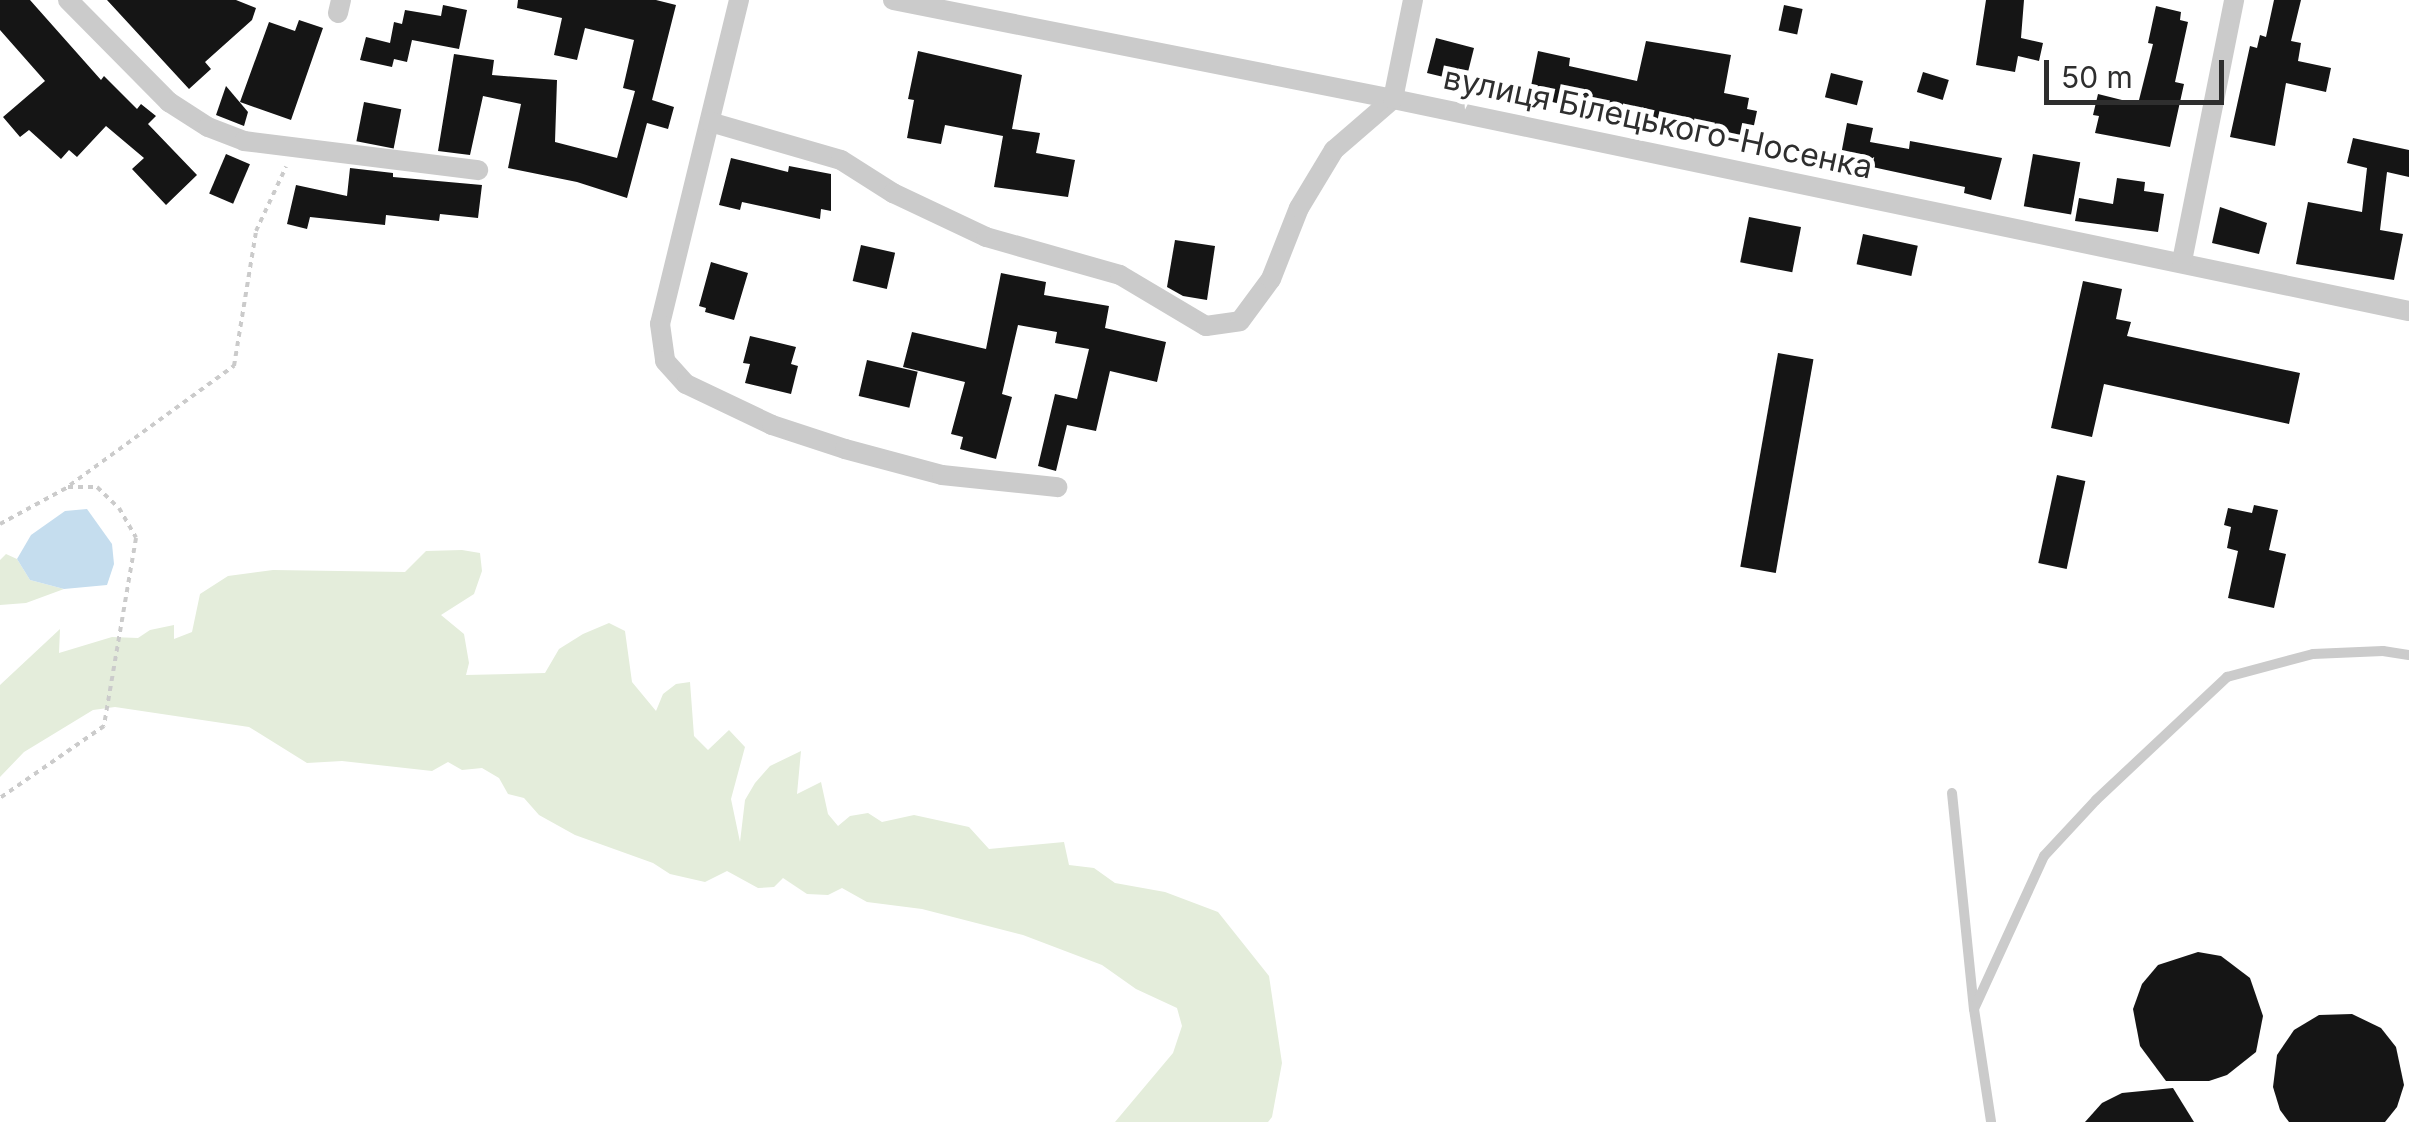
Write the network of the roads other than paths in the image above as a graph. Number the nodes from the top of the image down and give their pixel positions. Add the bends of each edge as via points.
1 (68, 0) edge
2 (739, 0) edge
3 (893, 0) edge
4 (1413, 0) edge
5 (2234, 0) edge
6 (1394, 98) junction
7 (710, 122) junction
8 (478, 170) dead end
9 (2182, 261) junction
10 (2409, 311) edge
11 (1057, 487) dead end
12 (2409, 655) edge
13 (1952, 793) dead end
14 (1974, 1009) junction
15 (1992, 1122) edge

1 - 8 street via 169,102 208,127 244,141
2 - 7 street
3 - 6 street, вулиця Білецького-Носенка
4 - 6 street
5 - 9 street
6 - 7 street via 1334,150 1299,208 1271,279 1240,321 1206,326 1120,275 986,237 841,160
6 - 9 street, вулиця Білецького-Носенка
7 - 11 street via 660,324 665,361 686,384 772,425 862,453 942,475
9 - 10 street, вулиця Білецького-Носенка
12 - 14 lane via 2313,654 2228,676 2044,856
13 - 14 lane
14 - 15 lane

